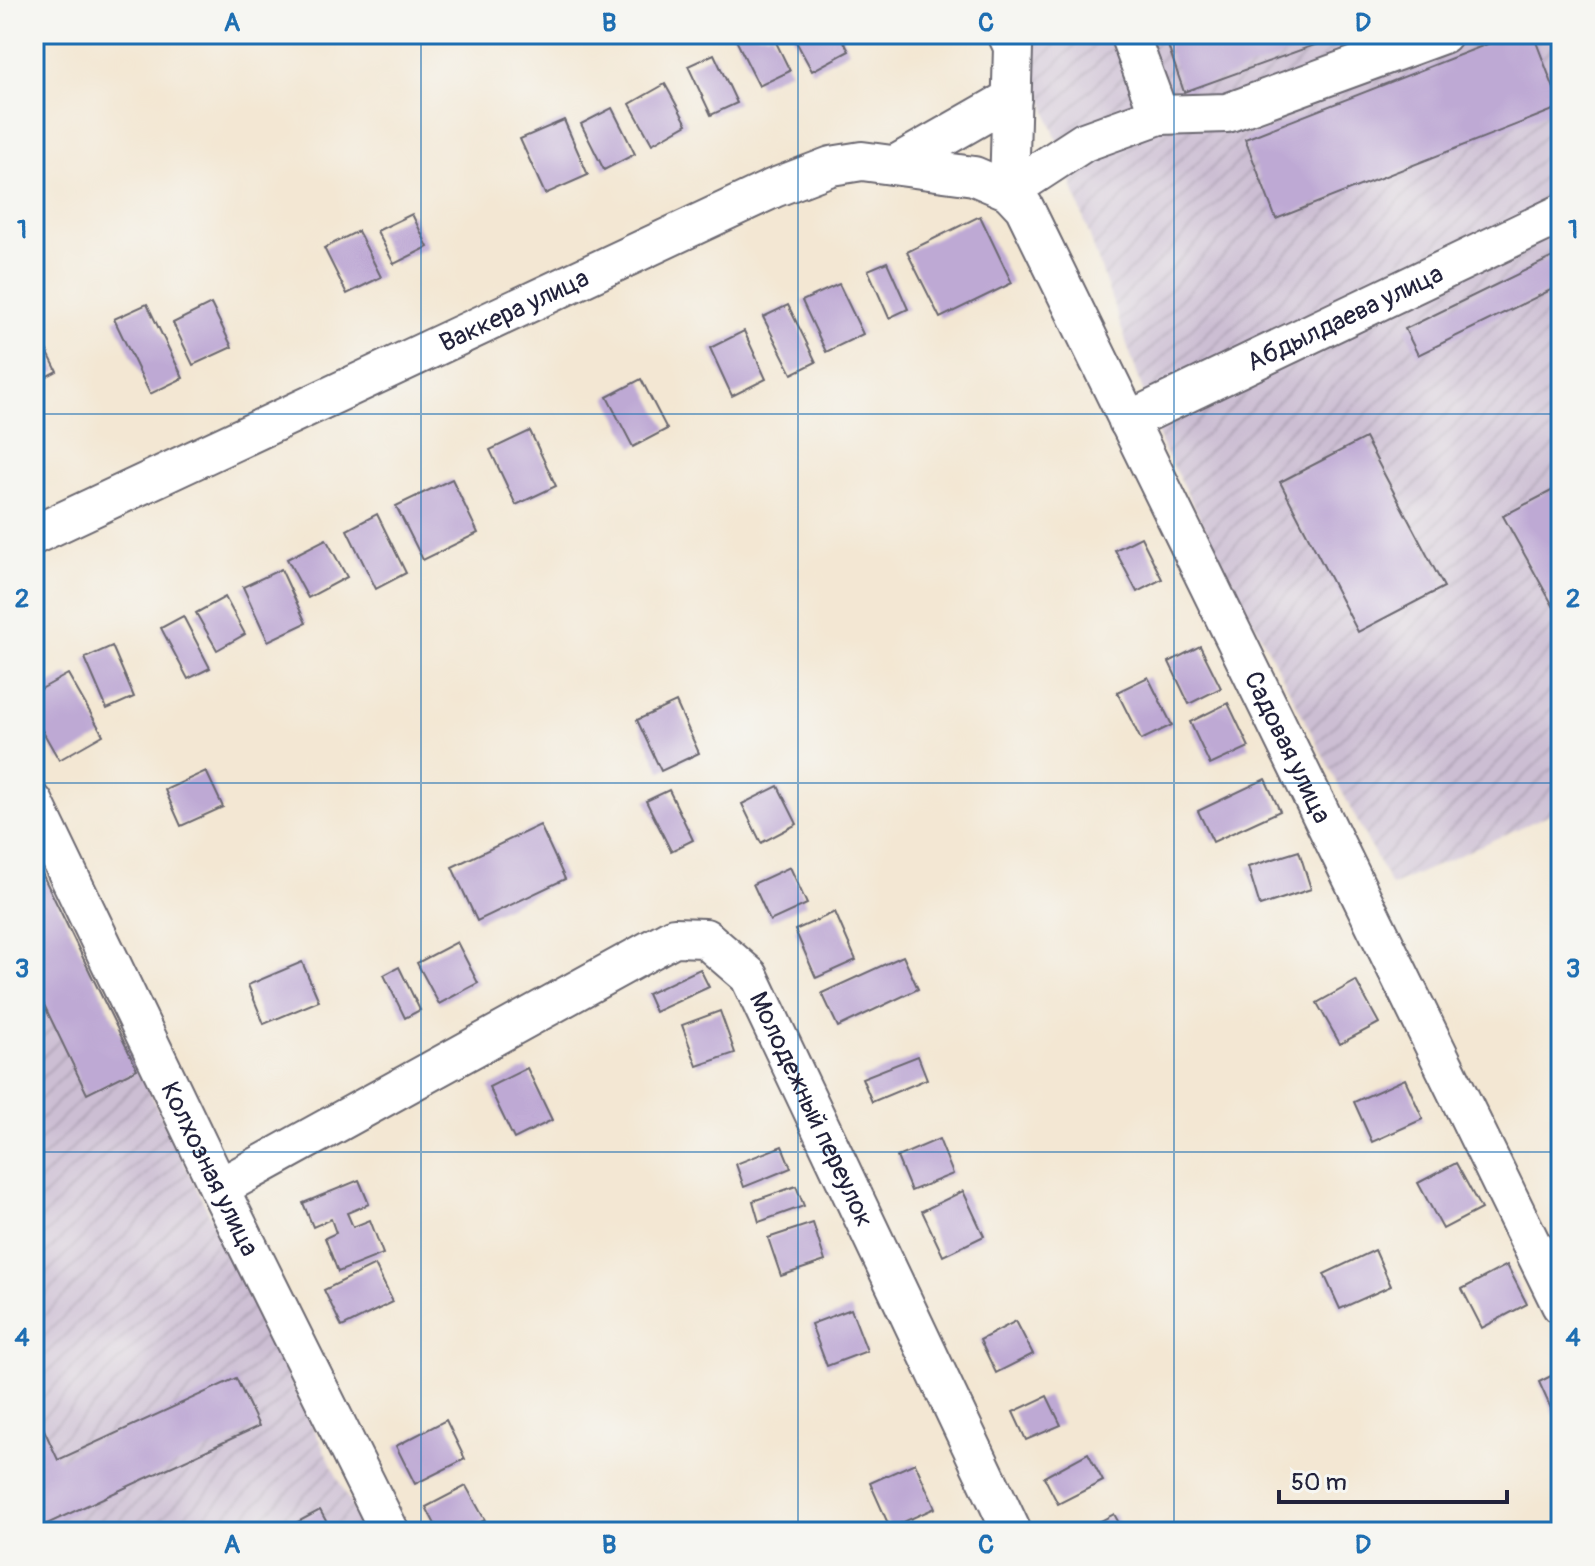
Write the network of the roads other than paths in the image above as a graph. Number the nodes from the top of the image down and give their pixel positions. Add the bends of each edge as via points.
1 (1007, 34) edge
2 (1129, 34) edge
3 (1443, 34) edge
4 (1012, 98) junction
5 (1159, 115) junction
6 (895, 165) junction
7 (1009, 191) junction
8 (1561, 214) edge
9 (1128, 421) junction
10 (34, 535) edge
11 (34, 803) edge
12 (219, 1188) junction
13 (1561, 1305) edge
14 (390, 1532) edge
15 (1012, 1532) edge

1 - 4 street via 1013,47
2 - 5 street
3 - 5 street via 1227,113
4 - 6 street
4 - 7 street
5 - 7 street via 1084,142
6 - 7 street, Ваккера улица via 974,176
6 - 10 street, Ваккера улица via 862,161 831,166 774,188
7 - 9 street, Садовая улица via 1024,207
8 - 9 street, Абдылдаева улица
9 - 13 street, Садовая улица
11 - 12 street, Колхозная улица
12 - 14 street, Колхозная улица
12 - 15 street, Молодежный переулок via 674,937 705,938 749,976

